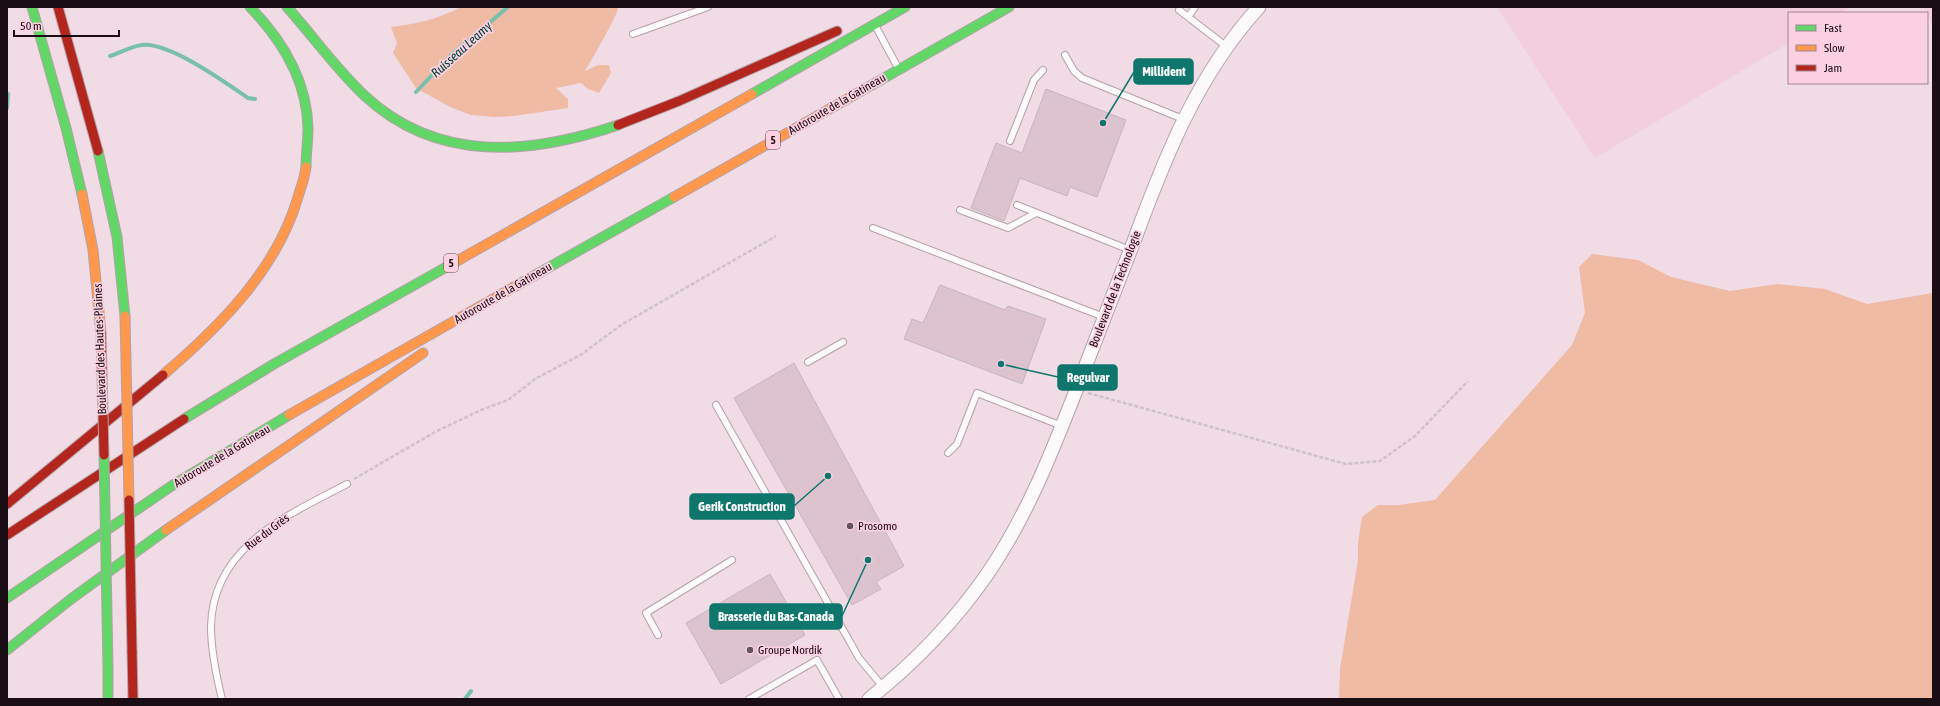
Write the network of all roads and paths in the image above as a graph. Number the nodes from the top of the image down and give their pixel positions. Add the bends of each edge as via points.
1 (32, 7) edge
2 (58, 7) edge
3 (250, 7) edge
4 (287, 7) edge
5 (687, 7) edge
6 (708, 7) edge
7 (891, 7) edge
8 (905, 7) edge
9 (1009, 7) edge
10 (1195, 7) edge
11 (1258, 7) edge
12 (1179, 10) dead end
13 (690, 14) junction
14 (1188, 17) junction
15 (869, 20) junction
16 (848, 26) dead end
17 (632, 34) dead end
18 (1227, 47) junction
19 (1065, 55) dead end
20 (899, 69) junction
21 (1043, 70) dead end
22 (1183, 119) junction
23 (1010, 141) dead end
24 (1017, 205) dead end
25 (960, 210) dead end
26 (1036, 213) junction
27 (873, 228) dead end
28 (776, 236) dead end
29 (1130, 250) junction
30 (524, 281) junction
31 (1104, 317) junction
32 (448, 335) dead end
33 (843, 342) dead end
34 (429, 349) dead end
35 (808, 362) dead end
36 (1468, 381) dead end
37 (1076, 389) junction
38 (716, 405) dead end
39 (1062, 426) junction
40 (948, 453) dead end
41 (346, 484) joint
42 (7, 504) edge
43 (7, 535) edge
44 (732, 560) dead end
45 (7, 598) edge
46 (658, 635) dead end
47 (7, 650) edge
48 (883, 687) junction
49 (108, 699) edge
50 (133, 699) edge
51 (222, 699) edge
52 (749, 699) edge
53 (839, 699) edge
54 (869, 699) edge

1 - 49 main road, Boulevard des Hautes-Plaines, bridge via 90,227 98,285
2 - 50 main road, Boulevard des Hautes-Plaines, bridge via 112,207 121,261 125,316
3 - 42 main road via 288,56 300,83 307,110 309,146 306,175 300,198 286,231 248,288 190,350 148,388
4 - 16 main road via 350,82 387,115 414,131 438,140 492,148 558,142 613,127 671,105
5 - 13 lane
6 - 13 lane
7 - 15 main road
8 - 15 main road, 5
9 - 20 main road, Autoroute de la Gatineau / 5
10 - 14 lane
11 - 18 street, Boulevard de la Technologie
12 - 14 lane
13 - 17 lane
14 - 18 lane
15 - 20 lane
15 - 43 main road, 5 via 255,375 142,445
18 - 22 street, Boulevard de la Technologie
19 - 22 lane via 1074,71 1082,78
20 - 30 main road, Autoroute de la Gatineau / 5
21 - 23 lane via 1034,80
22 - 29 street, Boulevard de la Technologie via 1165,157
24 - 26 lane
25 - 26 lane via 1008,228
26 - 29 lane
27 - 31 lane
28 - 41 path via 621,325 582,354 535,380 508,400 459,419
29 - 31 street, Boulevard de la Technologie
30 - 32 main road
30 - 45 main road, Autoroute de la Gatineau / 5 via 215,459 109,527
31 - 37 street, Boulevard de la Technologie
33 - 35 lane
34 - 47 main road via 181,519 64,604
36 - 37 path via 1415,436 1380,462 1346,464
37 - 39 street, Boulevard de la Technologie
38 - 48 lane via 860,658
39 - 40 lane via 977,393 957,444
39 - 48 street, Boulevard de la Technologie via 1028,505 987,574 961,609 925,649
41 - 51 lane, Rue du Grès via 287,516 263,533 243,550 228,570 216,597 211,626 214,665
44 - 46 lane via 646,613
48 - 54 street, Boulevard de la Technologie
52 - 53 lane via 817,660

